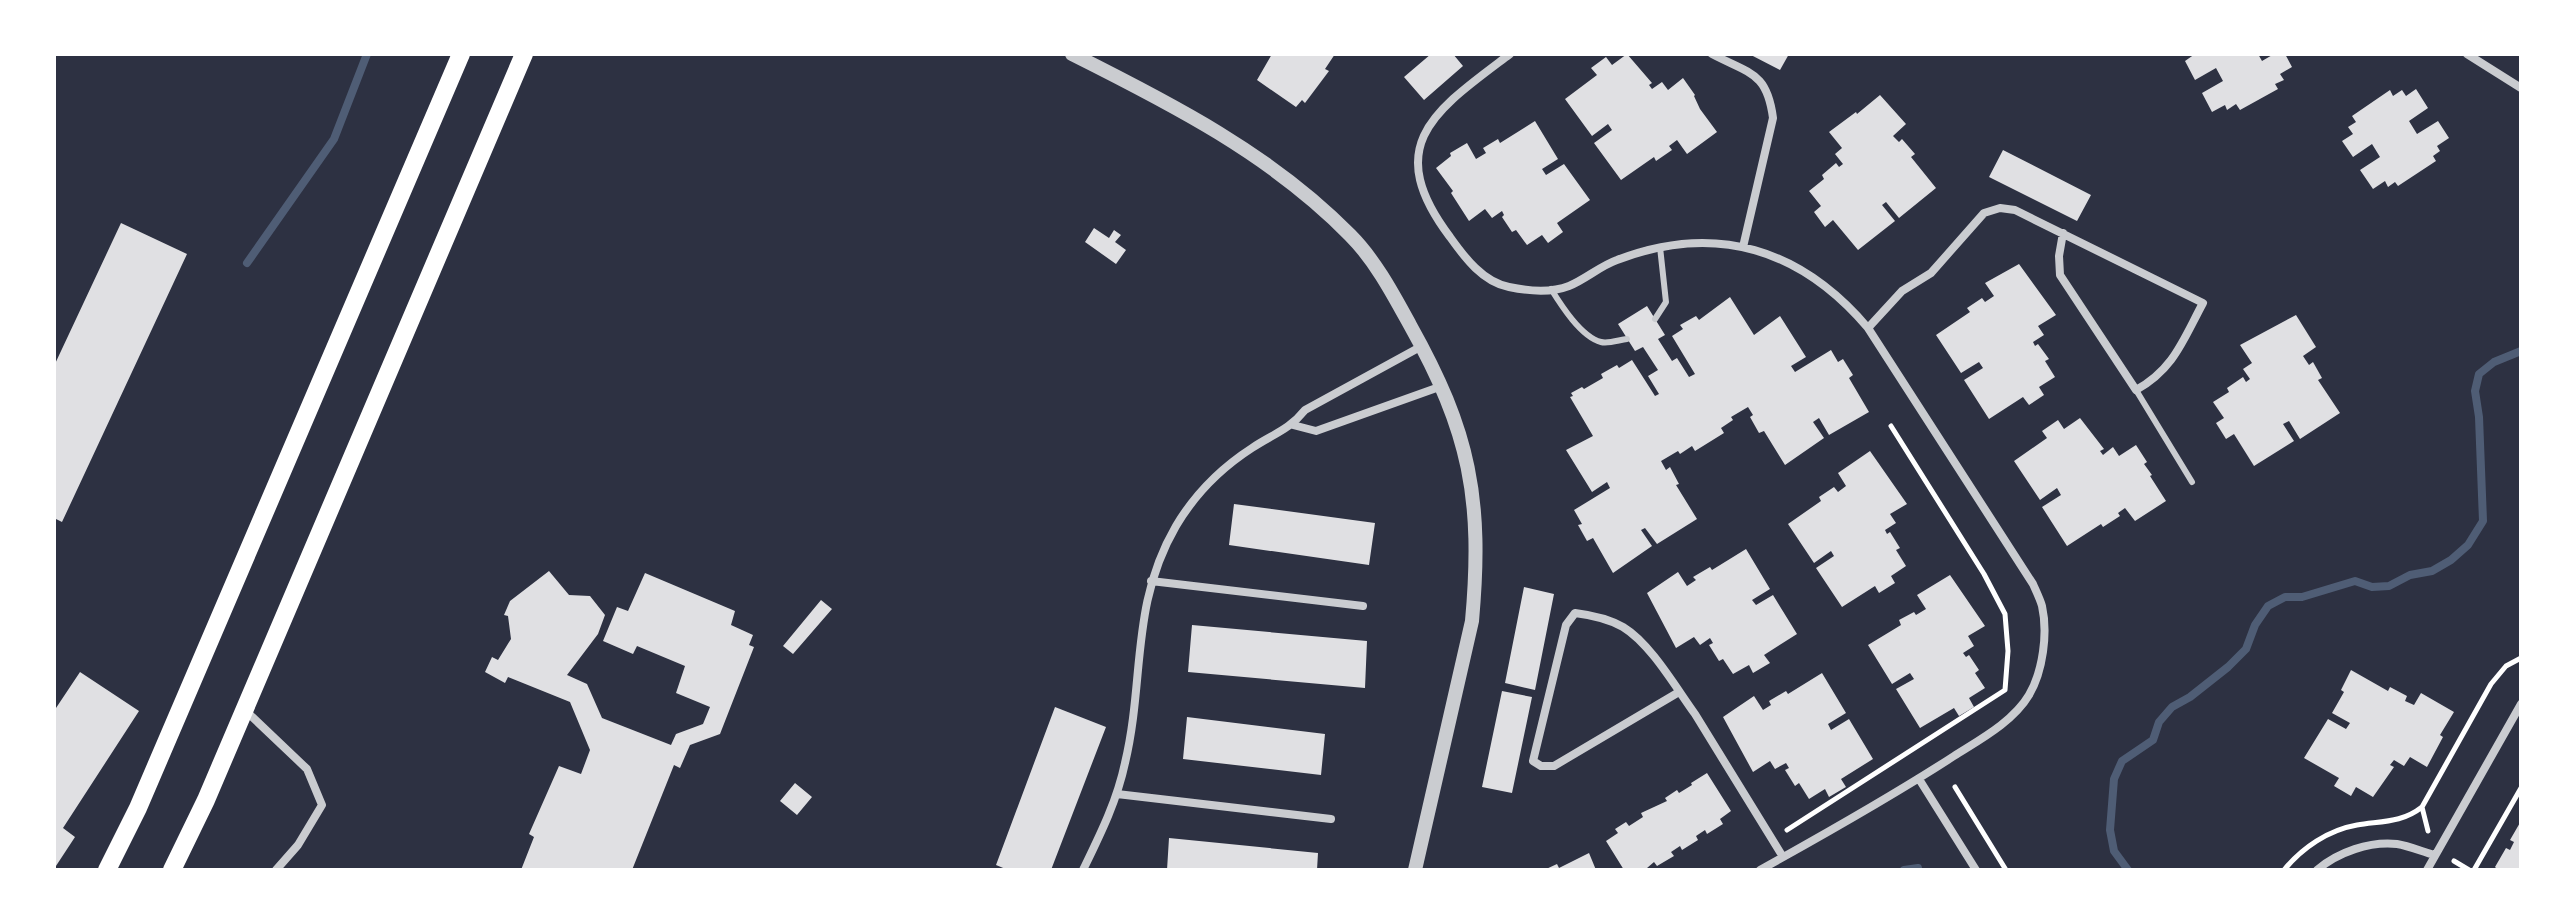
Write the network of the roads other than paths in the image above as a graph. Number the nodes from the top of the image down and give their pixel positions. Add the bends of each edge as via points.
1 (461, 54) edge
2 (524, 54) edge
3 (1072, 54) edge
4 (1510, 54) edge
5 (1712, 54) edge
6 (2467, 54) edge
7 (2521, 88) edge
8 (2063, 233) junction
9 (1660, 247) junction
10 (1743, 247) junction
11 (1551, 289) junction
12 (1655, 319) dead end
13 (1868, 328) junction
14 (1627, 339) dead end
15 (1422, 346) junction
16 (1442, 386) junction
17 (2136, 390) junction
18 (1293, 425) junction
19 (2192, 482) dead end
20 (1151, 581) junction
21 (1363, 606) dead end
22 (1679, 692) junction
23 (2521, 704) edge
24 (243, 709) junction
25 (1919, 779) junction
26 (1117, 794) junction
27 (1331, 819) dead end
28 (2435, 855) junction
29 (1783, 857) junction
30 (107, 870) edge
31 (172, 870) edge
32 (276, 870) edge
33 (1083, 870) edge
34 (1415, 870) edge
35 (1760, 870) edge
36 (1976, 870) edge
37 (2317, 870) edge
38 (2427, 870) edge

1 - 30 main road
2 - 24 main road
3 - 15 street via 1212,129 1307,197 1351,236
4 - 11 street via 1450,99 1432,120 1420,143 1419,177 1430,211 1476,270 1505,287
5 - 10 street via 1761,80 1770,97 1773,118
6 - 7 street
8 - 13 street via 2015,210 1984,213 1931,273 1902,291
8 - 17 street via 2060,275
8 - 17 street via 2203,303 2164,371
9 - 10 street via 1712,242
9 - 11 street via 1613,262 1568,287
9 - 12 lane via 1666,302
10 - 13 street via 1809,273
11 - 14 lane via 1590,337 1603,343
13 - 25 street via 2033,584 2042,607 2044,639 2028,696 1986,736
15 - 16 street
15 - 18 street via 1305,410
16 - 18 street via 1316,431
16 - 34 street via 1470,469 1475,579 1472,621
17 - 19 lane
18 - 20 street via 1212,480 1176,526
20 - 21 street
20 - 26 street
22 - 22 street via 1624,627 1575,613 1566,625 1533,761 1554,766
22 - 29 street
23 - 28 street
24 - 31 main road
24 - 32 street via 307,769 322,805
25 - 29 street
25 - 36 street
26 - 27 street
26 - 33 street
28 - 37 street via 2396,844 2357,847
28 - 38 street
29 - 35 street

